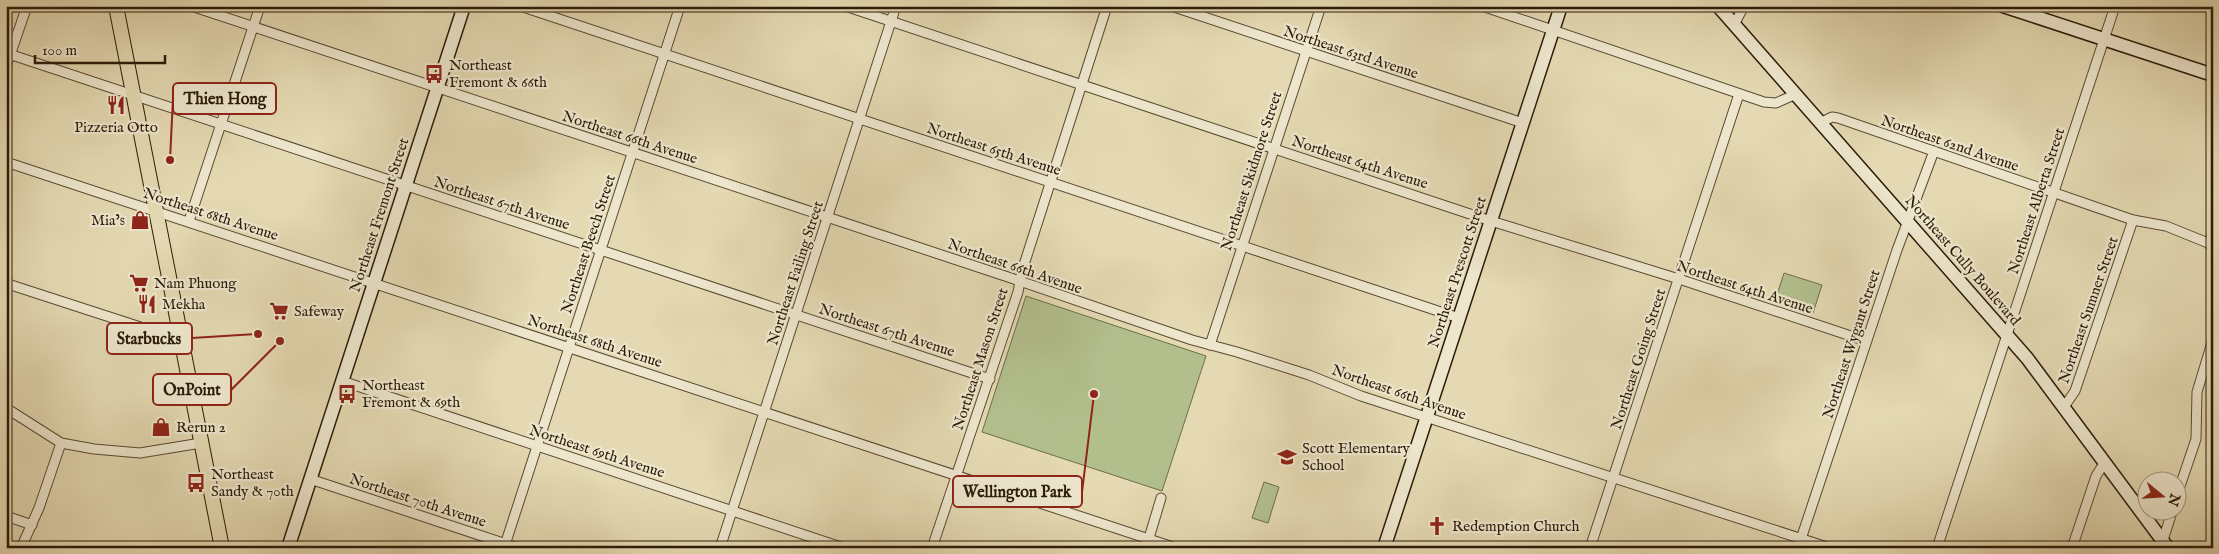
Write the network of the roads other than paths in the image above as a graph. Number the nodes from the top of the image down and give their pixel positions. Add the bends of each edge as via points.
1 (26, 6) edge
2 (116, 6) edge
3 (191, 6) edge
4 (260, 6) edge
5 (464, 6) edge
6 (520, 6) edge
7 (680, 6) edge
8 (845, 6) edge
9 (896, 6) edge
10 (1107, 6) edge
11 (1171, 6) edge
12 (1321, 6) edge
13 (1482, 6) edge
14 (1562, 6) edge
15 (1718, 6) edge
16 (1744, 6) edge
17 (2004, 6) edge
18 (2115, 6) edge
19 (891, 21) junction
20 (1734, 25) junction
21 (253, 27) junction
22 (1554, 30) junction
23 (2104, 40) junction
24 (1305, 51) junction
25 (8, 54) edge
26 (664, 54) junction
27 (6, 67) edge
28 (2213, 75) edge
29 (1082, 84) junction
30 (438, 88) junction
31 (1739, 94) junction
32 (1796, 94) junction
33 (133, 95) junction
34 (859, 119) junction
35 (1820, 122) junction
36 (1523, 123) junction
37 (220, 125) junction
38 (1273, 148) junction
39 (1934, 151) junction
40 (632, 152) junction
41 (6, 162) edge
42 (1051, 183) junction
43 (405, 185) junction
44 (2054, 192) junction
45 (156, 211) junction
46 (828, 217) junction
47 (2133, 220) junction
48 (189, 221) junction
49 (1491, 221) junction
50 (1908, 222) junction
51 (2213, 232) edge
52 (2211, 244) edge
53 (1242, 246) junction
54 (601, 250) junction
55 (1679, 279) junction
56 (6, 281) edge
57 (1020, 282) junction
58 (373, 283) junction
59 (796, 314) junction
60 (1459, 318) junction
61 (2007, 334) junction
62 (180, 335) junction
63 (2213, 339) edge
64 (1866, 342) junction
65 (1210, 345) junction
66 (570, 347) junction
67 (990, 379) junction
68 (342, 381) junction
69 (2064, 407) junction
70 (6, 408) edge
71 (764, 412) junction
72 (1426, 417) junction
73 (61, 442) junction
74 (201, 443) junction
75 (537, 446) junction
76 (2106, 462) junction
77 (2185, 472) edge
78 (956, 475) junction
79 (1613, 478) junction
80 (310, 479) junction
81 (1161, 498) dead end
82 (732, 511) junction
83 (6, 516) edge
84 (2170, 522) edge
85 (32, 525) junction
86 (1147, 543) edge
87 (1799, 543) edge
88 (2164, 545) edge
89 (505, 546) edge
90 (21, 548) edge
91 (222, 548) edge
92 (288, 548) edge
93 (518, 548) edge
94 (720, 548) edge
95 (844, 548) edge
96 (932, 548) edge
97 (1176, 548) edge
98 (1384, 548) edge
99 (1590, 548) edge
100 (1830, 548) edge
101 (1937, 548) edge
102 (2072, 548) edge

1 - 25 street
2 - 33 main road
3 - 21 street, Northeast 66th Avenue
4 - 21 street
5 - 30 main road, Northeast Fremont Street
6 - 26 street, Northeast 65th Avenue
7 - 26 street, Northeast Beech Street
8 - 19 street, Northeast 64th Avenue
9 - 19 street, Northeast Failing Street
10 - 29 street, Northeast Mason Street
11 - 24 street, Northeast 63rd Avenue
12 - 24 street, Northeast Skidmore Street
13 - 22 street
14 - 22 main road, Northeast Prescott Street
15 - 20 main road, Northeast Cully Boulevard
16 - 20 street
17 - 23 main road
18 - 23 street, Northeast Alberta Street
19 - 29 street, Northeast 64th Avenue
19 - 34 street, Northeast Failing Street
20 - 32 main road, Northeast Cully Boulevard
21 - 30 street, Northeast 66th Avenue
21 - 37 street
22 - 31 street
22 - 36 main road, Northeast Prescott Street
23 - 28 main road
23 - 44 street, Northeast Alberta Street
24 - 36 street, Northeast 63rd Avenue
24 - 38 street, Northeast Skidmore Street
25 - 27 street
25 - 33 street, Northeast 67th Avenue
26 - 34 street, Northeast 65th Avenue
26 - 40 street, Northeast Beech Street
29 - 38 street, Northeast 64th Avenue
29 - 42 street, Northeast Mason Street
30 - 40 street, Northeast 66th Avenue
30 - 43 main road, Northeast Fremont Street
31 - 32 street via 1771,104
31 - 55 street, Northeast Going Street
32 - 35 main road, Northeast Cully Boulevard
33 - 37 street, Northeast 67th Avenue
33 - 45 main road
34 - 42 street, Northeast 65th Avenue
34 - 46 street, Northeast Failing Street
35 - 39 street, Northeast 62nd Avenue via 1838,118
35 - 50 main road, Northeast Cully Boulevard
36 - 49 main road, Northeast Prescott Street
37 - 43 street, Northeast 67th Avenue
37 - 48 street
38 - 49 street, Northeast 64th Avenue
38 - 53 street, Northeast Skidmore Street
39 - 44 street, Northeast 62nd Avenue
39 - 50 street, Northeast Wygant Street
40 - 46 street, Northeast 66th Avenue
40 - 54 street, Northeast Beech Street
41 - 45 street, Northeast 68th Avenue
42 - 53 street, Northeast 65th Avenue
42 - 57 street, Northeast Mason Street
43 - 54 street, Northeast 67th Avenue
43 - 58 main road, Northeast Fremont Street
44 - 47 street, Northeast 62nd Avenue
44 - 61 street, Northeast Alberta Street
45 - 48 street, Northeast 68th Avenue
45 - 62 main road
46 - 57 street, Northeast 66th Avenue
46 - 59 street, Northeast Failing Street
47 - 52 street, Northeast 62nd Avenue via 2157,223
47 - 69 street, Northeast Sumner Street via 2075,391
48 - 58 street, Northeast 68th Avenue
49 - 55 street, Northeast 64th Avenue
49 - 60 main road, Northeast Prescott Street
50 - 61 main road, Northeast Cully Boulevard
50 - 64 street, Northeast Wygant Street
51 - 52 street
53 - 60 street, Northeast 65th Avenue
53 - 65 street, Northeast Skidmore Street
54 - 59 street, Northeast 67th Avenue
54 - 66 street, Northeast Beech Street
55 - 64 street, Northeast 64th Avenue
55 - 79 street, Northeast Going Street
56 - 62 street via 162,334
57 - 65 street, Northeast 66th Avenue
57 - 67 street, Northeast Mason Street
58 - 66 street, Northeast 68th Avenue
58 - 68 main road, Northeast Fremont Street
59 - 67 street, Northeast 67th Avenue
59 - 71 street, Northeast Failing Street
60 - 72 main road, Northeast Prescott Street
61 - 69 main road, Northeast Cully Boulevard
61 - 101 street, Northeast Alberta Street
62 - 74 main road
63 - 77 street via 2196,392 2196,439
64 - 87 street, Northeast Wygant Street
65 - 72 street, Northeast 66th Avenue via 1309,375
66 - 71 street, Northeast 68th Avenue
66 - 75 street, Northeast Beech Street
67 - 78 street, Northeast Mason Street
68 - 75 street, Northeast 69th Avenue
68 - 80 main road, Northeast Fremont Street
69 - 76 main road, Northeast Cully Boulevard
70 - 73 street
71 - 78 street, Northeast 68th Avenue
71 - 82 street, Northeast Failing Street
72 - 79 street, Northeast 66th Avenue
72 - 98 main road, Northeast Prescott Street
73 - 74 street via 128,453
73 - 85 street
74 - 91 main road
75 - 82 street, Northeast 69th Avenue
75 - 89 street, Northeast Beech Street
76 - 88 main road, Northeast Cully Boulevard
76 - 102 street via 2096,476
78 - 86 street, Northeast 68th Avenue
78 - 96 street, Northeast Mason Street
79 - 87 street, Northeast 66th Avenue
79 - 99 street, Northeast Going Street
80 - 89 street, Northeast 70th Avenue
80 - 92 main road, Northeast Fremont Street
81 - 86 street
82 - 94 street, Northeast Failing Street
82 - 95 street, Northeast 69th Avenue
83 - 85 street
84 - 88 street
85 - 90 street
86 - 97 street, Northeast 68th Avenue
87 - 100 street, Northeast 66th Avenue
89 - 93 street, Northeast 70th Avenue

